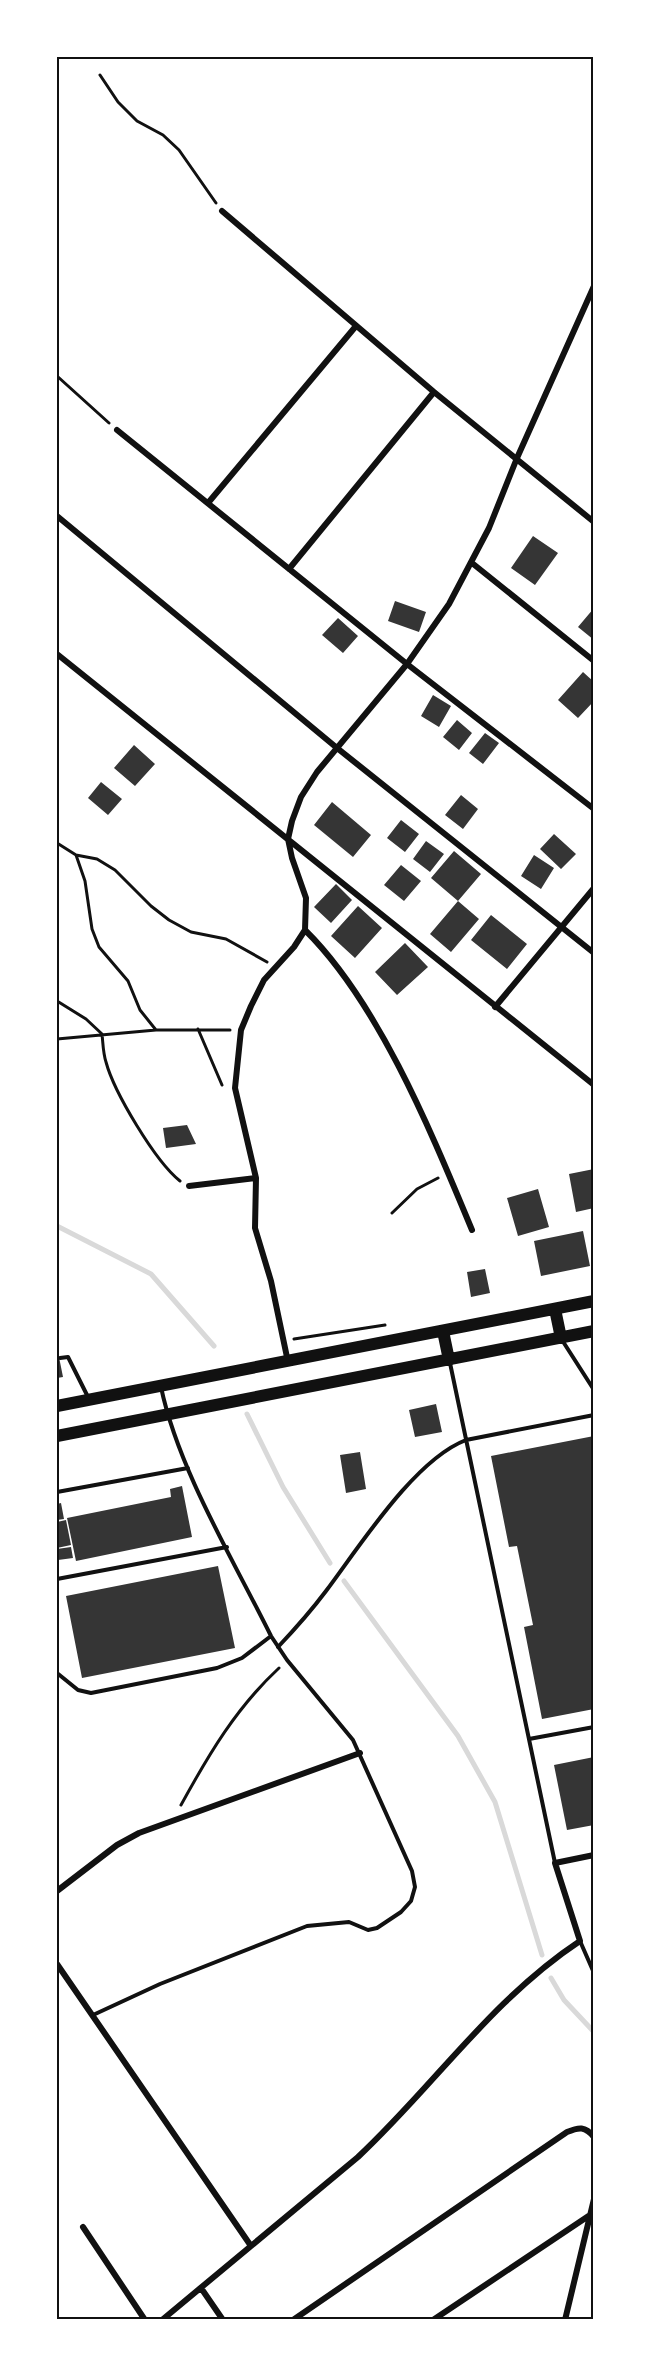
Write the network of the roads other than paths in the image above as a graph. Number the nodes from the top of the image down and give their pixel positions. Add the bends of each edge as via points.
1 (222, 211) road end
2 (594, 286) edge
3 (356, 326) junction
4 (434, 392) junction
5 (117, 430) road end
6 (517, 458) junction
7 (208, 503) junction
8 (57, 516) edge
9 (594, 522) edge
10 (472, 563) junction
11 (289, 569) junction
12 (57, 654) edge
13 (594, 661) edge
14 (407, 664) junction
15 (337, 748) junction
16 (594, 809) edge
17 (288, 839) junction
18 (594, 888) edge
19 (561, 927) junction
20 (305, 930) junction
21 (594, 953) edge
22 (495, 1007) junction
23 (594, 1085) edge
24 (256, 1178) junction
25 (189, 1186) road end
26 (472, 1230) dead end
27 (593, 1232) edge
28 (594, 1238) edge
29 (594, 1301) edge
30 (555, 1309) junction
31 (443, 1331) junction
32 (594, 1331) edge
33 (561, 1338) junction
34 (60, 1358) dead end
35 (449, 1360) junction
36 (288, 1362) junction
37 (161, 1386) junction
38 (594, 1390) edge
39 (89, 1400) junction
40 (57, 1406) edge
41 (167, 1415) junction
42 (594, 1415) edge
43 (57, 1436) edge
44 (466, 1440) junction
45 (188, 1468) junction
46 (57, 1492) edge
47 (227, 1547) junction
48 (57, 1579) edge
49 (272, 1636) junction
50 (278, 1647) junction
51 (57, 1673) edge
52 (594, 1726) edge
53 (529, 1739) junction
54 (360, 1753) junction
55 (594, 1855) edge
56 (555, 1863) junction
57 (57, 1891) edge
58 (580, 1941) junction
59 (57, 1964) edge
60 (594, 1973) edge
61 (92, 2015) junction
62 (594, 2137) edge
63 (594, 2199) edge
64 (590, 2215) junction
65 (83, 2227) dead end
66 (251, 2247) junction
67 (201, 2288) junction
68 (146, 2320) edge
69 (162, 2320) edge
70 (223, 2320) edge
71 (293, 2320) edge
72 (433, 2320) edge
73 (565, 2320) edge

1 - 3 street
2 - 6 street
3 - 4 street
3 - 7 street
4 - 6 street
4 - 11 street
5 - 7 street
6 - 9 street
6 - 10 street
7 - 11 street
8 - 15 street
10 - 13 street
10 - 14 street
11 - 14 street
12 - 17 street
14 - 15 street
14 - 16 street
15 - 17 street via 301,797
15 - 19 street
17 - 20 street via 306,898
17 - 22 street
18 - 19 street
19 - 21 street
19 - 22 street
20 - 24 street via 264,980 241,1030 235,1088
20 - 26 street via 342,973 365,1009 422,1114
22 - 23 street
24 - 25 street
24 - 36 street via 255,1228
27 - 28 lane
29 - 30 highway
30 - 31 highway
30 - 33 highway
31 - 35 highway
31 - 36 highway
32 - 33 highway
33 - 35 highway
33 - 38 lane
34 - 39 lane via 68,1357
35 - 41 highway
35 - 44 lane
36 - 37 highway
37 - 39 highway
37 - 41 lane
39 - 40 highway
41 - 43 highway
41 - 45 lane
42 - 44 lane
44 - 50 lane via 450,1446 419,1473
44 - 53 lane
45 - 46 lane
45 - 47 lane
47 - 48 lane
47 - 49 lane
49 - 50 lane
49 - 51 lane via 230,1663 91,1693 78,1690
50 - 54 lane via 346,1728
52 - 53 lane
53 - 56 lane
54 - 57 street via 174,1818 117,1845
54 - 61 lane via 412,1871 416,1887 401,1912 386,1924 369,1930 349,1922 307,1926
55 - 56 street
56 - 58 street
58 - 60 lane
58 - 66 street via 503,2003 387,2130
59 - 61 street
61 - 66 street
62 - 71 street via 588,2129 579,2127 567,2132
63 - 64 street
64 - 72 street
64 - 73 street
65 - 68 street
66 - 67 street
67 - 69 street
67 - 70 street

